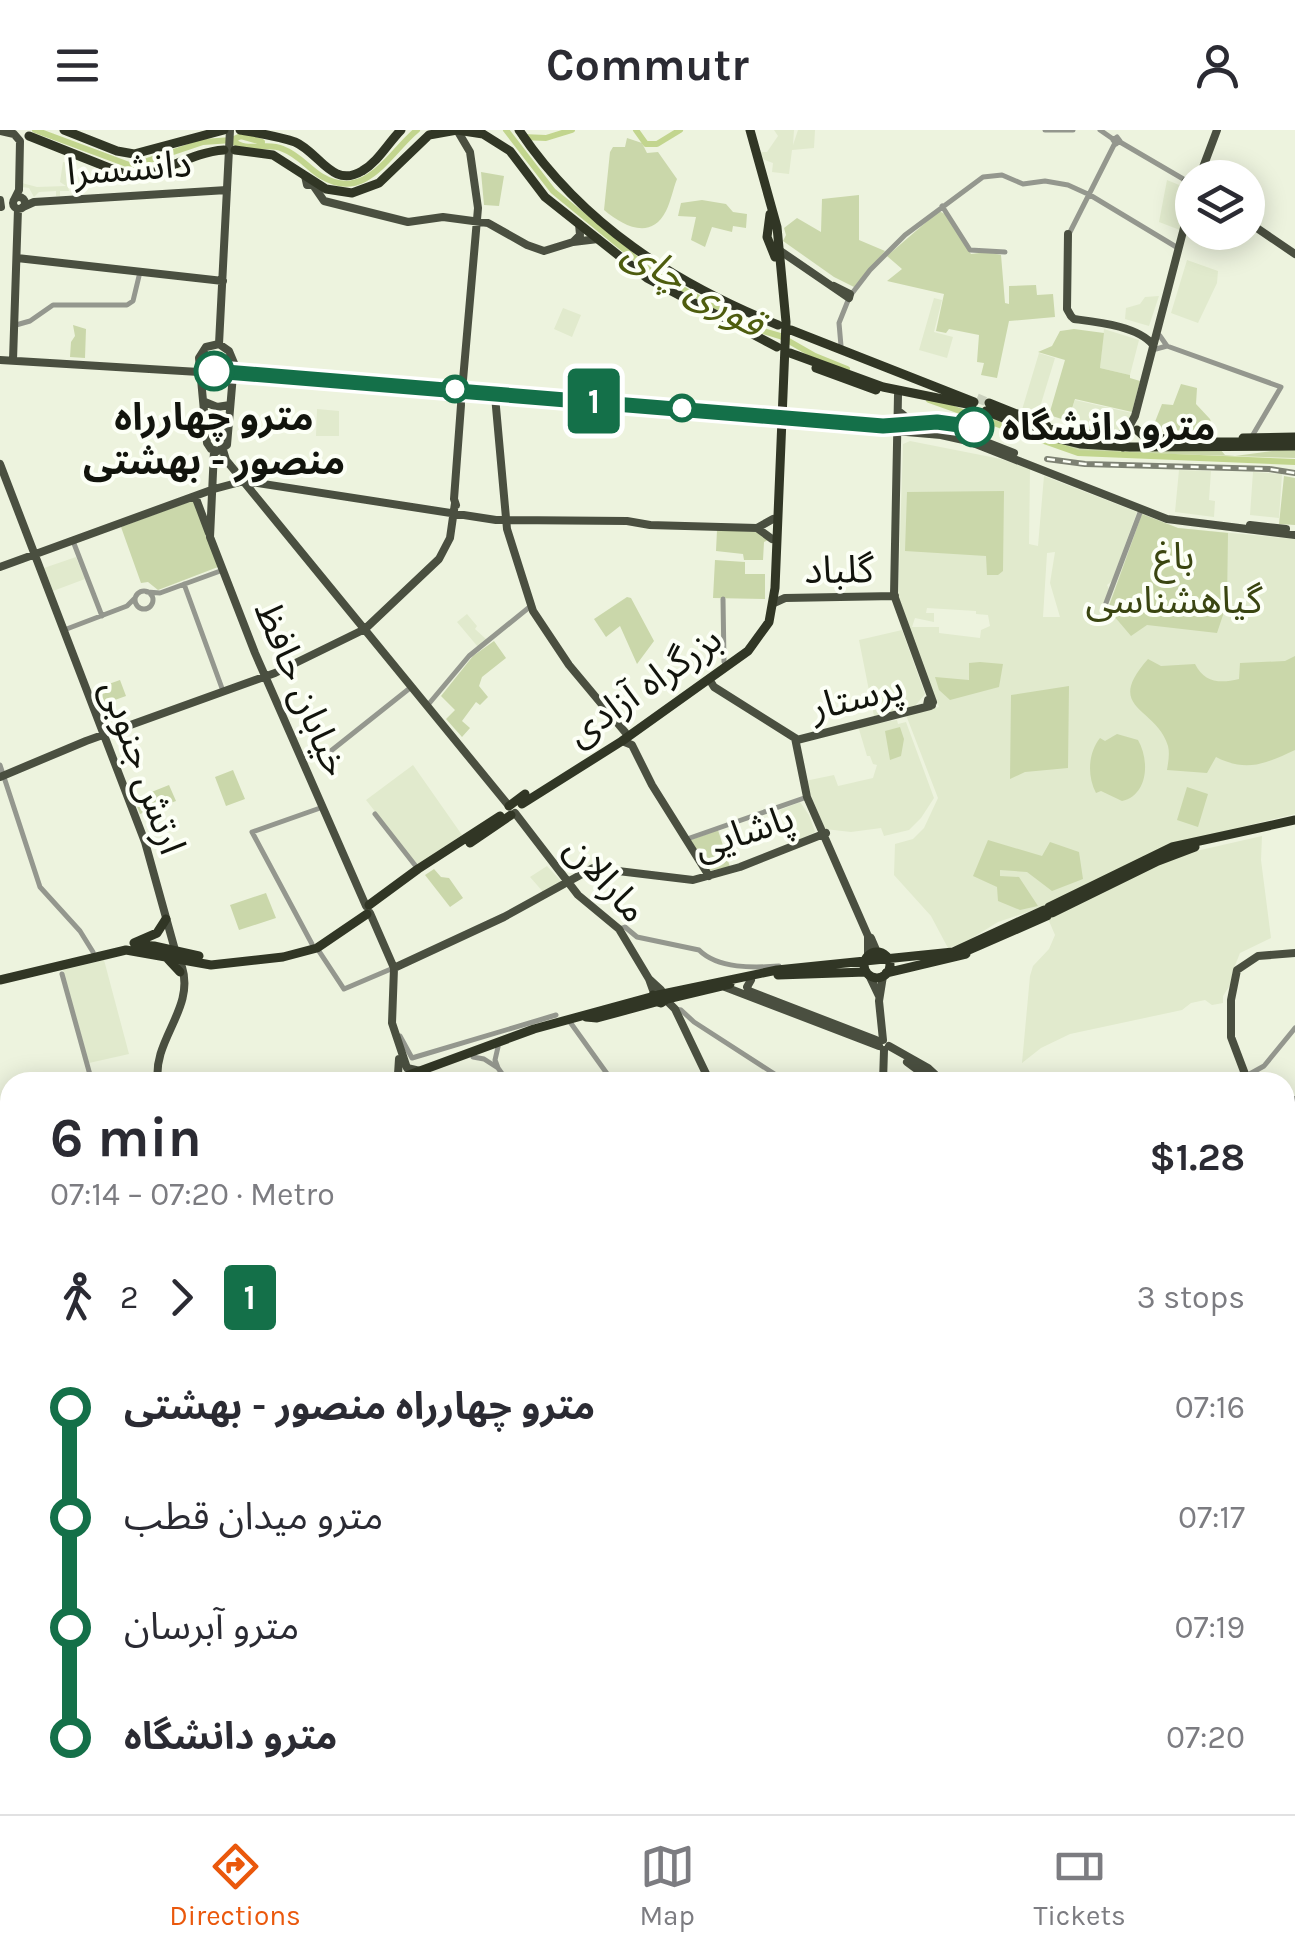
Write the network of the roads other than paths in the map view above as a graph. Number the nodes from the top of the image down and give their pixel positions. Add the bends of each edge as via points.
1 (64, 130) edge
2 (205, 130) edge
3 (228, 130) edge
4 (240, 130) edge
5 (255, 130) edge
6 (456, 130) edge
7 (519, 130) edge
8 (748, 130) edge
9 (1045, 130) edge
10 (1073, 130) edge
11 (1100, 130) edge
12 (1220, 130) edge
13 (0, 131) edge
14 (474, 131) edge
15 (436, 132) edge
16 (399, 133) edge
17 (21, 134) edge
18 (174, 141) junction
19 (1116, 141) junction
20 (294, 142) junction
21 (229, 150) junction
22 (401, 155) junction
23 (1205, 160) edge
24 (373, 162) junction
25 (1175, 171) edge
26 (148, 174) junction
27 (388, 176) junction
28 (306, 180) junction
29 (19, 190) junction
30 (227, 190) junction
31 (138, 194) junction
32 (1090, 195) junction
33 (358, 201) junction
34 (34, 202) junction
35 (942, 206) junction
36 (10, 207) edge
37 (479, 221) junction
38 (579, 224) junction
39 (1265, 233) edge
40 (1068, 234) joint
41 (598, 239) junction
42 (574, 242) junction
43 (1175, 246) edge
44 (634, 248) junction
45 (777, 250) junction
46 (1177, 250) edge
47 (1181, 250) edge
48 (1005, 252) dead end
49 (1294, 253) edge
50 (646, 257) junction
51 (17, 258) junction
52 (624, 260) junction
53 (636, 269) junction
54 (140, 272) junction
55 (223, 281) junction
56 (847, 295) junction
57 (783, 322) junction
58 (16, 326) junction
59 (806, 336) junction
60 (1154, 339) junction
61 (219, 344) junction
62 (842, 346) junction
63 (1167, 346) junction
64 (784, 354) junction
65 (14, 359) junction
66 (0, 360) edge
67 (877, 363) junction
68 (830, 367) junction
69 (199, 372) junction
70 (233, 374) junction
71 (906, 377) junction
72 (878, 391) junction
73 (900, 395) junction
74 (495, 396) junction
75 (464, 399) junction
76 (205, 402) junction
77 (781, 403) dead end
78 (987, 407) junction
79 (230, 410) junction
80 (901, 413) junction
81 (206, 414) junction
82 (780, 420) junction
83 (1137, 430) joint
84 (916, 431) junction
85 (1055, 432) junction
86 (1125, 434) junction
87 (900, 435) junction
88 (1251, 438) junction
89 (1204, 440) junction
90 (1235, 440) junction
91 (1111, 442) junction
92 (1295, 442) edge
93 (1143, 444) junction
94 (1123, 447) junction
95 (217, 453) junction
96 (0, 467) edge
97 (1064, 476) junction
98 (242, 480) junction
99 (214, 489) junction
100 (776, 489) junction
101 (195, 496) junction
102 (452, 509) junction
103 (1141, 510) junction
104 (507, 519) junction
105 (772, 519) junction
106 (757, 528) junction
107 (1295, 532) edge
108 (210, 537) junction
109 (772, 539) junction
110 (74, 541) junction
111 (34, 554) junction
112 (0, 565) edge
113 (223, 570) junction
114 (184, 584) junction
115 (147, 592) junction
116 (160, 593) junction
117 (774, 595) junction
118 (895, 596) junction
119 (135, 598) junction
120 (723, 599) dead end
121 (152, 602) junction
122 (1106, 603) dead end
123 (532, 604) junction
124 (128, 606) junction
125 (140, 608) junction
126 (102, 616) junction
127 (364, 629) junction
128 (64, 630) junction
129 (67, 642) junction
130 (724, 662) junction
131 (266, 676) junction
132 (708, 679) junction
133 (410, 688) dead end
134 (223, 690) junction
135 (427, 706) junction
136 (103, 735) junction
137 (624, 736) junction
138 (796, 739) junction
139 (327, 754) dead end
140 (0, 765) edge
141 (2, 776) edge
142 (807, 797) junction
143 (323, 807) junction
144 (511, 810) junction
145 (375, 814) dead end
146 (1295, 822) edge
147 (824, 834) junction
148 (685, 839) junction
149 (453, 848) junction
150 (418, 869) junction
151 (709, 876) junction
152 (568, 882) junction
153 (368, 909) junction
154 (165, 915) junction
155 (620, 929) junction
156 (315, 946) junction
157 (135, 947) junction
158 (970, 948) junction
159 (93, 952) junction
160 (1294, 954) edge
161 (192, 958) junction
162 (178, 959) junction
163 (225, 963) junction
164 (868, 963) junction
165 (898, 964) junction
166 (61, 968) junction
167 (392, 968) junction
168 (35, 970) junction
169 (781, 971) junction
170 (885, 974) junction
171 (378, 975) junction
172 (0, 978) edge
173 (392, 980) junction
174 (751, 980) junction
175 (725, 983) junction
176 (680, 992) junction
177 (879, 996) junction
178 (661, 997) junction
179 (672, 1010) junction
180 (589, 1014) junction
181 (556, 1015) dead end
182 (570, 1022) junction
183 (518, 1030) junction
184 (1295, 1030) edge
185 (401, 1046) junction
186 (884, 1046) junction
187 (498, 1048) junction
188 (473, 1057) junction
189 (403, 1068) junction
190 (498, 1068) junction
191 (420, 1071) junction
192 (89, 1072) edge
193 (157, 1072) edge
194 (400, 1072) edge
195 (417, 1072) edge
196 (432, 1072) edge
197 (501, 1072) edge
198 (606, 1072) edge
199 (703, 1072) edge
200 (772, 1072) edge
201 (883, 1072) edge
202 (920, 1072) edge
203 (932, 1072) edge
204 (1247, 1072) edge
205 (1259, 1072) edge
206 (1261, 1072) edge

1 - 18 highway via 126,154
2 - 18 highway
3 - 18 highway
3 - 21 main road
4 - 20 highway
5 - 20 highway
6 - 14 highway
6 - 15 highway
6 - 37 main road via 473,162
7 - 44 highway via 558,183
8 - 45 highway via 770,214 773,231 767,237
9 - 10 street
11 - 19 street
12 - 23 main road
13 - 17 main road
14 - 37 main road via 467,140 480,189
14 - 38 highway via 510,151 533,186
15 - 22 highway
15 - 27 highway
16 - 22 highway via 395,148
16 - 24 highway
17 - 26 highway via 132,177
17 - 29 main road
19 - 25 street
19 - 32 street
20 - 24 highway via 338,175 353,175
21 - 26 highway via 202,152
21 - 28 highway via 293,166
21 - 30 main road
22 - 24 highway via 393,149
22 - 27 highway
26 - 31 main road
27 - 33 highway
28 - 33 highway
28 - 33 main road via 324,201
29 - 34 main road
29 - 36 main road
30 - 31 main road, دانشسرا
30 - 55 main road
31 - 34 main road, دانشسرا
32 - 35 street via 1056,182 1023,184 995,175
32 - 40 street
32 - 43 street
33 - 37 main road via 408,222
34 - 36 main road
35 - 48 street via 972,250
35 - 56 street
36 - 51 main road
37 - 42 main road via 538,250
37 - 75 main road
38 - 41 highway
38 - 42 main road
39 - 49 main road
40 - 60 main road via 1068,310 1074,320
41 - 42 main road
41 - 52 highway
44 - 50 highway
44 - 52 highway via 635,256
45 - 56 main road
45 - 57 highway
46 - 60 main road
47 - 60 main road
50 - 53 highway
50 - 57 highway via 712,295
51 - 54 main road
51 - 58 main road
52 - 53 highway
53 - 64 highway
54 - 55 main road
54 - 58 street via 128,305 54,305
55 - 61 main road
56 - 62 street via 839,323
57 - 59 highway
57 - 62 highway
57 - 64 highway
58 - 65 main road
59 - 67 highway
59 - 71 highway
60 - 63 street
60 - 63 street
60 - 83 main road
60 - 86 main road
61 - 69 main road via 201,352
61 - 70 main road via 232,356
62 - 67 highway
63 - 88 street via 1281,387
64 - 68 highway
64 - 72 highway
64 - 77 highway
64 - 100 highway, بزرگراه آزادی
65 - 66 main road
65 - 69 main road
67 - 71 highway
68 - 71 highway via 883,387 974,402
68 - 72 highway
69 - 76 main road
70 - 75 main road via 450,392
70 - 79 main road
71 - 73 highway
72 - 73 highway
73 - 80 main road
73 - 87 main road
74 - 75 main road
74 - 82 main road
74 - 104 main road
75 - 102 main road
76 - 79 main road
76 - 81 main road
78 - 85 highway
78 - 85 highway
78 - 91 highway via 1064,441
79 - 81 main road
79 - 95 main road via 227,444
80 - 84 main road
80 - 87 main road
81 - 95 main road via 207,442
82 - 87 main road
82 - 100 highway
83 - 93 highway
84 - 87 main road
84 - 97 main road via 964,440
85 - 89 highway via 1096,441
85 - 91 highway
86 - 91 highway
86 - 94 highway
87 - 118 main road
88 - 90 highway
88 - 92 highway
89 - 90 highway
89 - 93 highway
90 - 92 highway
91 - 94 highway
92 - 93 highway
93 - 94 highway
95 - 98 main road, مارالان
95 - 99 main road, خیابان حافظ
96 - 111 main road, ارتش جنوبی
97 - 103 main road
97 - 107 main road via 1172,516
98 - 99 main road
98 - 102 main road
98 - 102 main road
98 - 127 main road, مارالان
99 - 101 main road
99 - 108 main road, خیابان حافظ
100 - 105 highway, بزرگراه آزادی
100 - 117 highway, بزرگراه آزادی
101 - 108 main road
101 - 110 main road
102 - 104 main road
102 - 127 main road via 450,538 439,559
103 - 107 main road via 1190,524
103 - 122 street
104 - 106 main road
104 - 123 main road
105 - 106 main road
105 - 109 highway, بزرگراه آزادی
106 - 109 main road
108 - 113 main road, خیابان حافظ
109 - 117 highway, بزرگراه آزادی
110 - 111 main road
110 - 126 street
111 - 112 main road
111 - 128 main road, ارتش جنوبی
111 - 129 main road, ارتش جنوبی
113 - 114 street
113 - 131 main road, خیابان حافظ
114 - 116 street
114 - 134 street
115 - 116 street
115 - 119 street
115 - 121 street
116 - 121 street
117 - 118 main road, گلباد
117 - 130 highway, بزرگراه آزادی via 759,632
117 - 132 highway, بزرگراه آزادی via 755,645
118 - 138 main road, پرستار via 928,685 928,704
119 - 124 street
119 - 125 street
120 - 130 street
121 - 125 street
123 - 135 street via 470,656
123 - 137 main road
124 - 125 street
124 - 126 street
126 - 128 street
127 - 131 main road
127 - 135 main road, مارالان
128 - 129 main road, ارتش جنوبی
129 - 136 main road, ارتش جنوبی
130 - 137 highway, بزرگراه آزادی
131 - 134 main road
131 - 143 main road, خیابان حافظ
132 - 137 highway, بزرگراه آزادی
132 - 138 main road
133 - 139 street
134 - 136 main road
135 - 144 main road, مارالان
136 - 141 main road
136 - 154 main road, ارتش جنوبی
137 - 144 highway, بزرگراه آزادی
137 - 148 main road
138 - 142 main road
138 - 147 main road
140 - 141 street
141 - 159 street via 44,894
142 - 147 main road
142 - 148 street
143 - 153 main road, خیابان حافظ
143 - 156 street via 252,832
144 - 149 highway
144 - 152 main road, مارالان
145 - 150 street
146 - 158 highway via 1172,847
147 - 151 main road, پاشایی
147 - 164 main road
148 - 151 main road
149 - 150 highway
149 - 153 highway
150 - 153 highway
151 - 152 main road, پاشایی via 678,880 599,868
152 - 155 main road, مارالان
152 - 167 main road, پاشایی
153 - 156 highway
153 - 167 main road, خیابان حافظ
154 - 157 highway via 158,933
154 - 162 main road, ارتش جنوبی
155 - 169 street via 729,964
155 - 178 main road, مارالان
156 - 163 highway
156 - 171 street via 344,990
157 - 159 highway
157 - 162 highway
157 - 162 highway
157 - 163 highway
157 - 166 highway
158 - 165 highway via 955,959
158 - 169 highway via 915,960
159 - 168 highway
160 - 204 main road via 1266,957 1240,971 1231,1038
161 - 162 highway
161 - 162 highway via 186,966
161 - 163 highway
162 - 193 main road via 185,997
164 - 165 highway
164 - 169 highway
164 - 170 highway
164 - 170 highway via 889,963
164 - 177 main road
165 - 170 highway
165 - 177 main road
166 - 168 highway
166 - 192 street
167 - 171 street
167 - 173 main road
167 - 185 main road via 392,1022
168 - 172 highway
169 - 174 highway
169 - 175 highway
170 - 177 main road
171 - 173 street
173 - 189 main road via 389,1027
174 - 175 highway
174 - 186 main road via 749,990
175 - 176 highway
175 - 180 highway
175 - 186 main road
176 - 178 highway
176 - 179 highway
177 - 186 main road
178 - 179 main road, مارالان
178 - 180 highway
179 - 199 main road
179 - 200 street
180 - 182 highway
180 - 183 highway
181 - 183 street
182 - 187 highway
182 - 198 street
183 - 185 street via 412,1058
183 - 191 highway
184 - 205 street
184 - 206 street
185 - 189 main road
186 - 201 main road
186 - 202 main road
186 - 203 main road
187 - 188 highway
187 - 190 street
188 - 190 street
188 - 196 highway
189 - 191 main road
189 - 194 main road
190 - 197 street
191 - 195 highway

